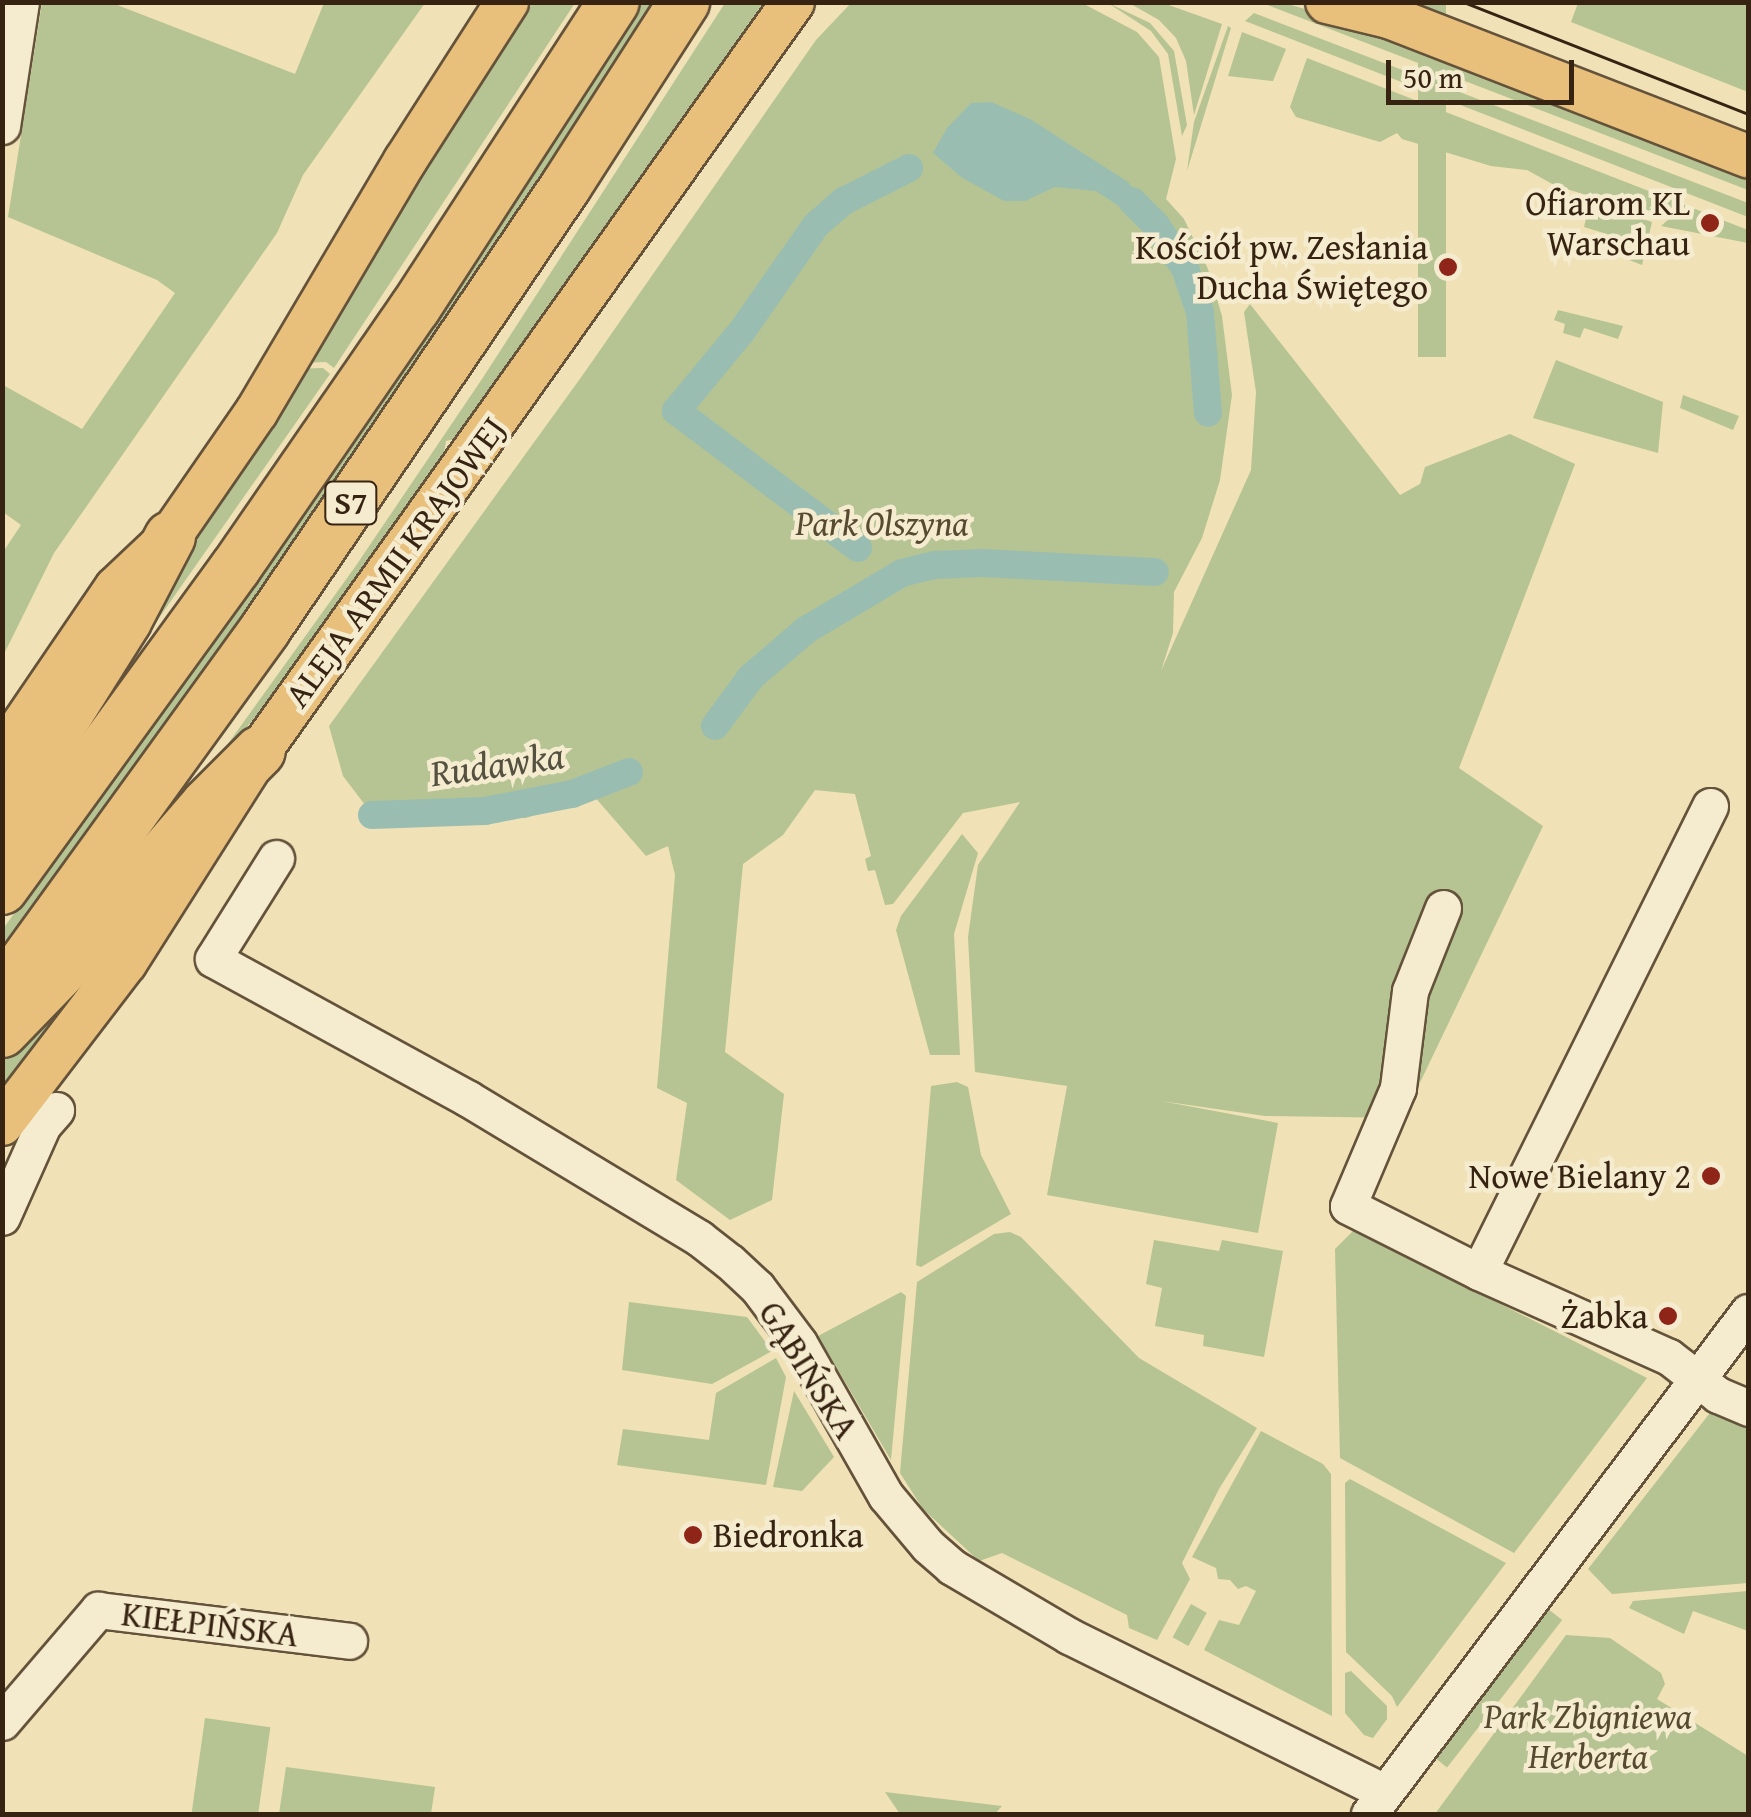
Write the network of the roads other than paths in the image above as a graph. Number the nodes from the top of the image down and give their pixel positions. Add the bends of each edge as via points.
1 (21, 2) edge
2 (506, 2) edge
3 (614, 2) edge
4 (684, 2) edge
5 (793, 2) edge
6 (1327, 2) edge
7 (1381, 10) edge
8 (2, 126) edge
9 (1748, 156) edge
10 (170, 537) junction
11 (260, 751) junction
12 (2, 755) edge
13 (1710, 806) dead end
14 (2, 828) edge
15 (276, 858) dead end
16 (2, 889) edge
17 (1443, 908) dead end
18 (2, 993) edge
19 (2, 1032) edge
20 (56, 1110) dead end
21 (2, 1124) edge
22 (2, 1218) edge
23 (1479, 1272) junction
24 (1748, 1312) edge
25 (1698, 1379) junction
26 (1748, 1408) edge
27 (349, 1641) dead end
28 (2, 1722) edge
29 (1377, 1804) edge

1 - 8 street
2 - 10 main road via 257,411
3 - 16 highway, S7 via 416,308
4 - 18 highway, ALEJA ARMII KRAJOWEJ / S7 via 266,628
5 - 11 main road, ALEJA ARMII KRAJOWEJ
6 - 7 main road
7 - 9 main road
10 - 12 main road via 116,588
10 - 14 highway
11 - 19 highway
11 - 21 main road, ALEJA ARMII KRAJOWEJ via 126,962
13 - 23 street
15 - 29 street, GĄBIŃSKA via 212,958 467,1098 699,1238 757,1287 799,1342 886,1496 952,1567
17 - 23 street via 1410,992 1398,1088 1348,1206
20 - 22 street
23 - 25 street via 1669,1357
24 - 25 street
25 - 26 street
25 - 29 street
27 - 28 street, KIEŁPIŃSKA via 98,1610

